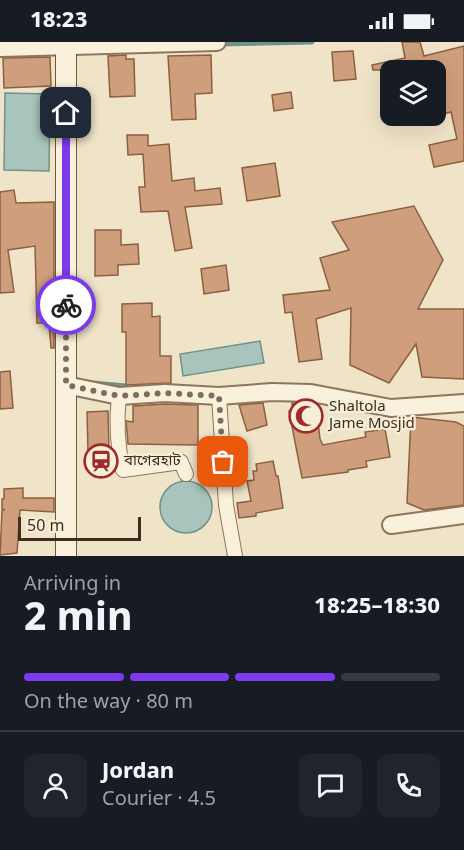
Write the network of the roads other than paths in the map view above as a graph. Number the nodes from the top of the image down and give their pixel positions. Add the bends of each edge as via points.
1 (217, 42) edge
2 (66, 43) edge
3 (0, 48) edge
4 (66, 385) junction
5 (119, 396) junction
6 (219, 396) junction
7 (464, 403) edge
8 (186, 474) dead end
9 (464, 515) edge
10 (392, 525) dead end
11 (66, 556) edge
12 (235, 556) edge

1 - 2 street
2 - 3 street
2 - 4 main road
4 - 5 street
4 - 11 main road
5 - 6 street
5 - 8 street via 116,422 123,470 181,462
6 - 7 street via 311,393 391,408
6 - 12 street via 226,505
9 - 10 street

